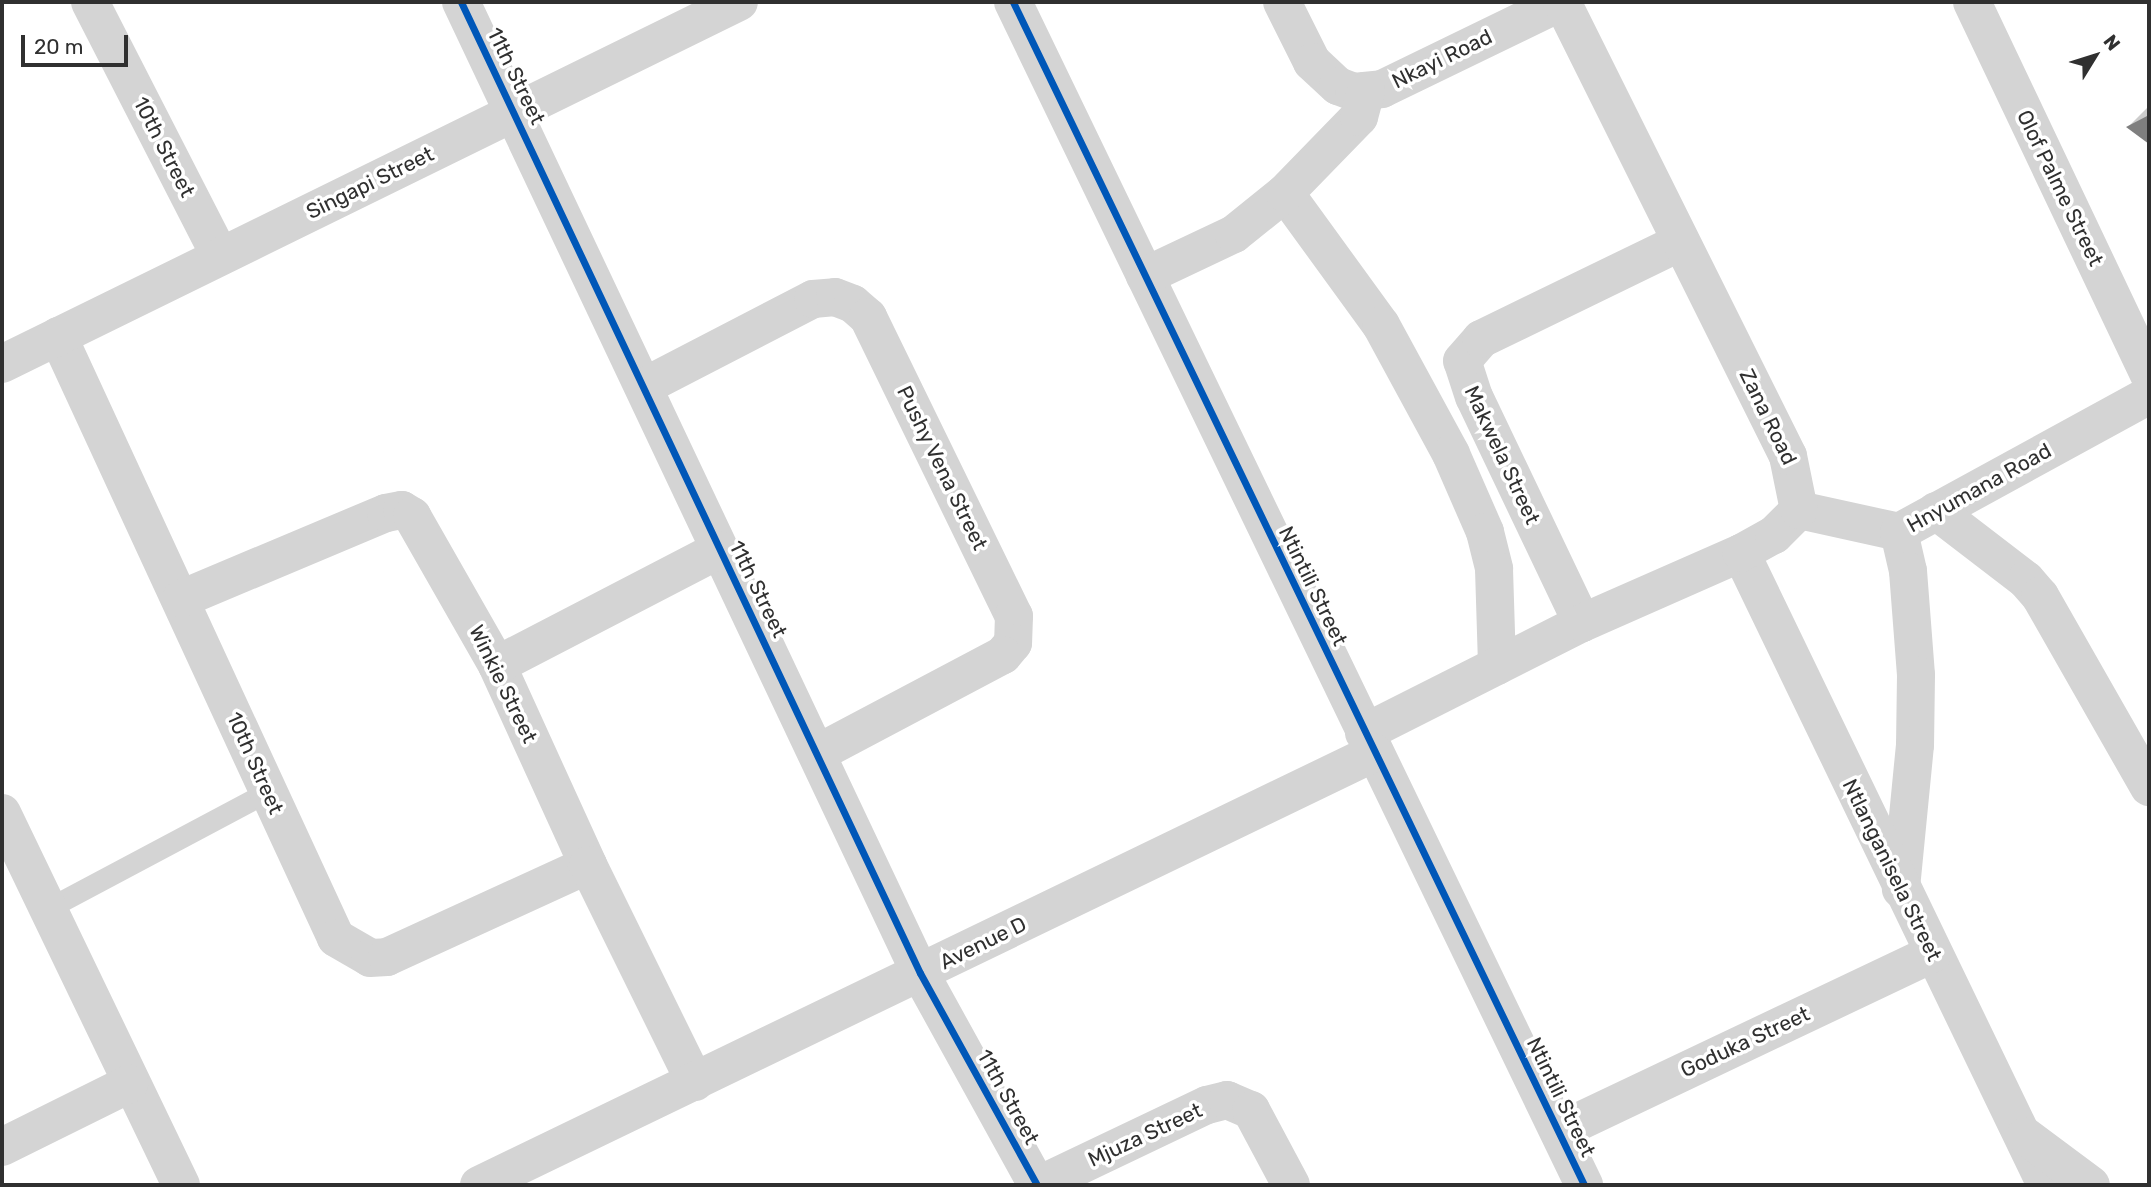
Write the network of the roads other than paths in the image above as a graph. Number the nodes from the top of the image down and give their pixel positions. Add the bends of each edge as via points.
1 (90, 2) edge
2 (461, 2) edge
3 (739, 2) edge
4 (1013, 2) edge
5 (1282, 2) edge
6 (1561, 2) edge
7 (1972, 2) edge
8 (1366, 92) junction
9 (515, 112) junction
10 (1284, 193) junction
11 (1681, 242) junction
12 (220, 256) junction
13 (1145, 275) junction
14 (58, 337) junction
15 (2, 364) edge
16 (2149, 374) edge
17 (645, 386) junction
18 (2149, 395) edge
19 (1799, 510) junction
20 (1936, 511) junction
21 (1899, 533) junction
22 (719, 550) junction
23 (1741, 553) junction
24 (1494, 569) junction
25 (1561, 578) junction
26 (181, 599) junction
27 (1582, 623) junction
28 (496, 665) junction
29 (1497, 666) junction
30 (1369, 743) junction
31 (818, 753) junction
32 (2149, 787) edge
33 (267, 792) junction
34 (2, 813) edge
35 (587, 865) junction
36 (1901, 889) junction
37 (47, 909) junction
38 (1932, 954) junction
39 (920, 973) junction
40 (695, 1082) junction
41 (129, 1084) junction
42 (1559, 1131) junction
43 (2022, 1134) junction
44 (2, 1147) edge
45 (181, 1185) edge
46 (479, 1185) edge
47 (1038, 1185) edge
48 (1291, 1185) edge
49 (1584, 1185) edge
50 (2046, 1185) edge
51 (2091, 1185) edge

1 - 12 street, 10th Street
2 - 9 street, 11th Street
3 - 9 street, Singapi Street
4 - 13 street, Ntintili Street
5 - 8 street, Nkayi Road via 1312,62 1326,78 1354,92
6 - 8 street, Nkayi Road via 1382,89
6 - 11 street, Zana Road
7 - 16 street, Olof Palme Street
8 - 10 street via 1359,117
9 - 12 street, Singapi Street
9 - 17 street, 11th Street
10 - 13 street via 1234,234
10 - 24 street via 1400,357 1451,454 1485,532
11 - 19 street, Zana Road via 1788,456
11 - 25 street, Makwela Street via 1481,339 1462,361 1474,397
12 - 14 street, Singapi Street
13 - 30 street, Ntintili Street
14 - 15 street, Singapi Street
14 - 26 street, 10th Street
17 - 22 street, 11th Street
17 - 31 street, Pushy Vena Street via 813,299 835,297 853,304 868,317 1014,616 1013,643 1003,656
18 - 20 street, Hnyumana Road
19 - 21 street, Hnyumana Road
19 - 23 street via 1774,535
20 - 21 street, Hnyumana Road
20 - 32 street via 2026,580 2040,596
21 - 36 street via 1908,571 1916,675 1915,745
22 - 28 street
22 - 31 street, 11th Street
23 - 27 street
23 - 36 street, Ntlanganisela Street
24 - 25 street
24 - 29 street
25 - 27 street, Makwela Street
26 - 28 street, Winkie Street via 402,510 421,528
26 - 33 street, 10th Street
27 - 29 street
28 - 35 street, Winkie Street
29 - 30 street
30 - 39 street, Avenue D
30 - 42 street, Ntintili Street
31 - 39 street, 11th Street
33 - 35 street, 10th Street via 336,938 370,958 387,957
33 - 37 lane
34 - 37 street
35 - 40 street, Winkie Street
36 - 38 street, Ntlanganisela Street
37 - 41 street
38 - 42 street, Goduka Street
38 - 43 street, Ntlanganisela Street
39 - 40 street, Avenue D
39 - 47 street, 11th Street
40 - 46 street, Avenue D
41 - 44 street
41 - 45 street
42 - 49 street, Ntintili Street
43 - 50 street, Ntlanganisela Street
43 - 51 street
47 - 48 street, Mjuza Street via 1207,1105 1227,1100 1251,1110

